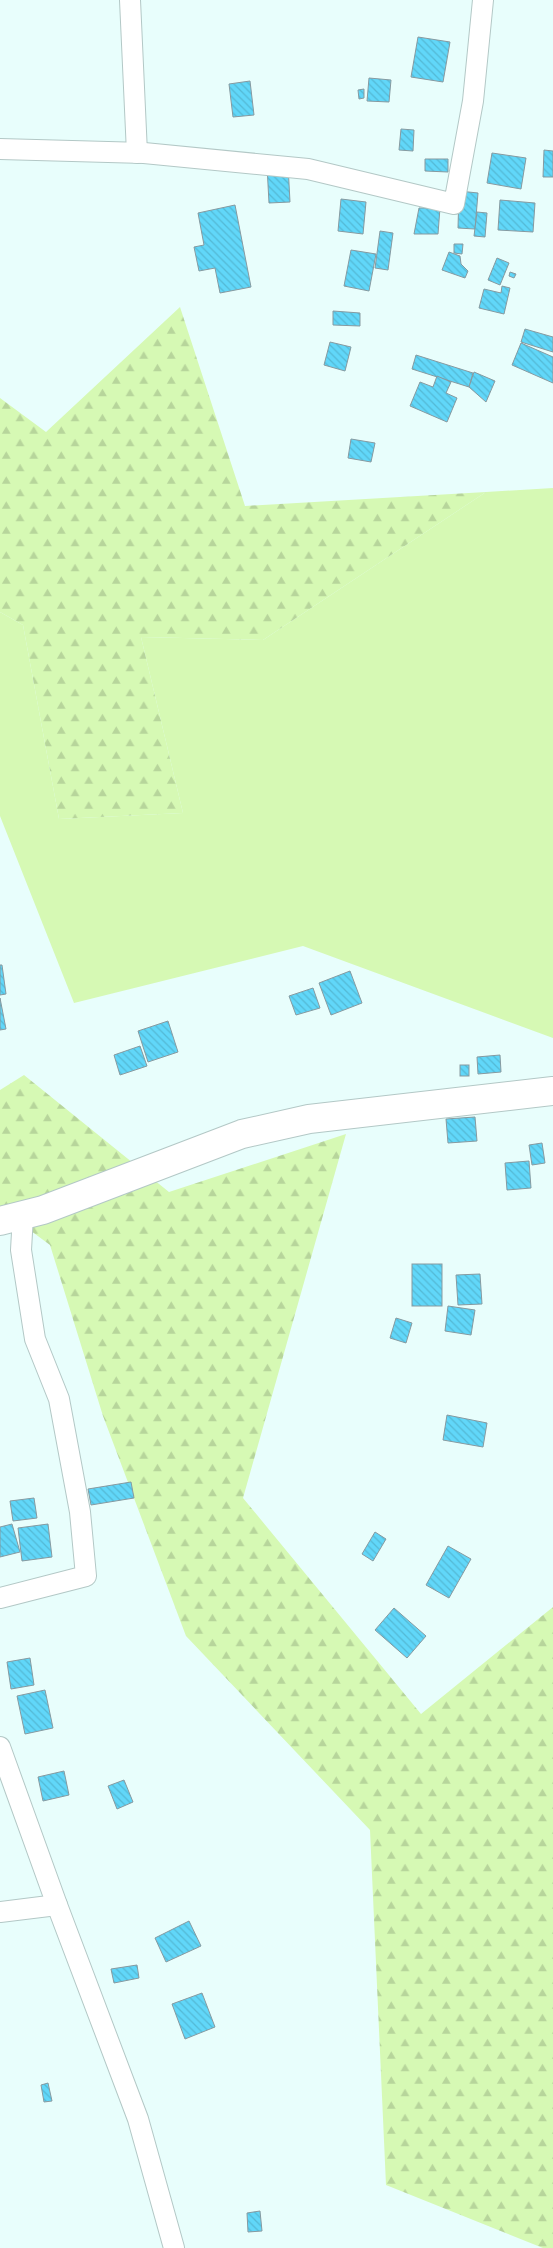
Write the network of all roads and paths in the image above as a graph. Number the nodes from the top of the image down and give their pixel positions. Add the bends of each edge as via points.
1 (130, 0) edge
2 (483, 0) edge
3 (0, 149) edge
4 (137, 153) junction
5 (553, 1091) edge
6 (11, 1218) edge
7 (0, 1598) edge
8 (0, 1747) edge
9 (57, 1905) junction
10 (0, 1912) edge
11 (174, 2248) edge

1 - 4 street
2 - 4 street via 473,101 454,204 308,169
3 - 4 street
5 - 6 street via 309,1119 251,1132 43,1210
6 - 7 street via 21,1250 34,1340 60,1399 80,1512 86,1576
8 - 9 street
9 - 10 street
9 - 11 street via 138,2118

